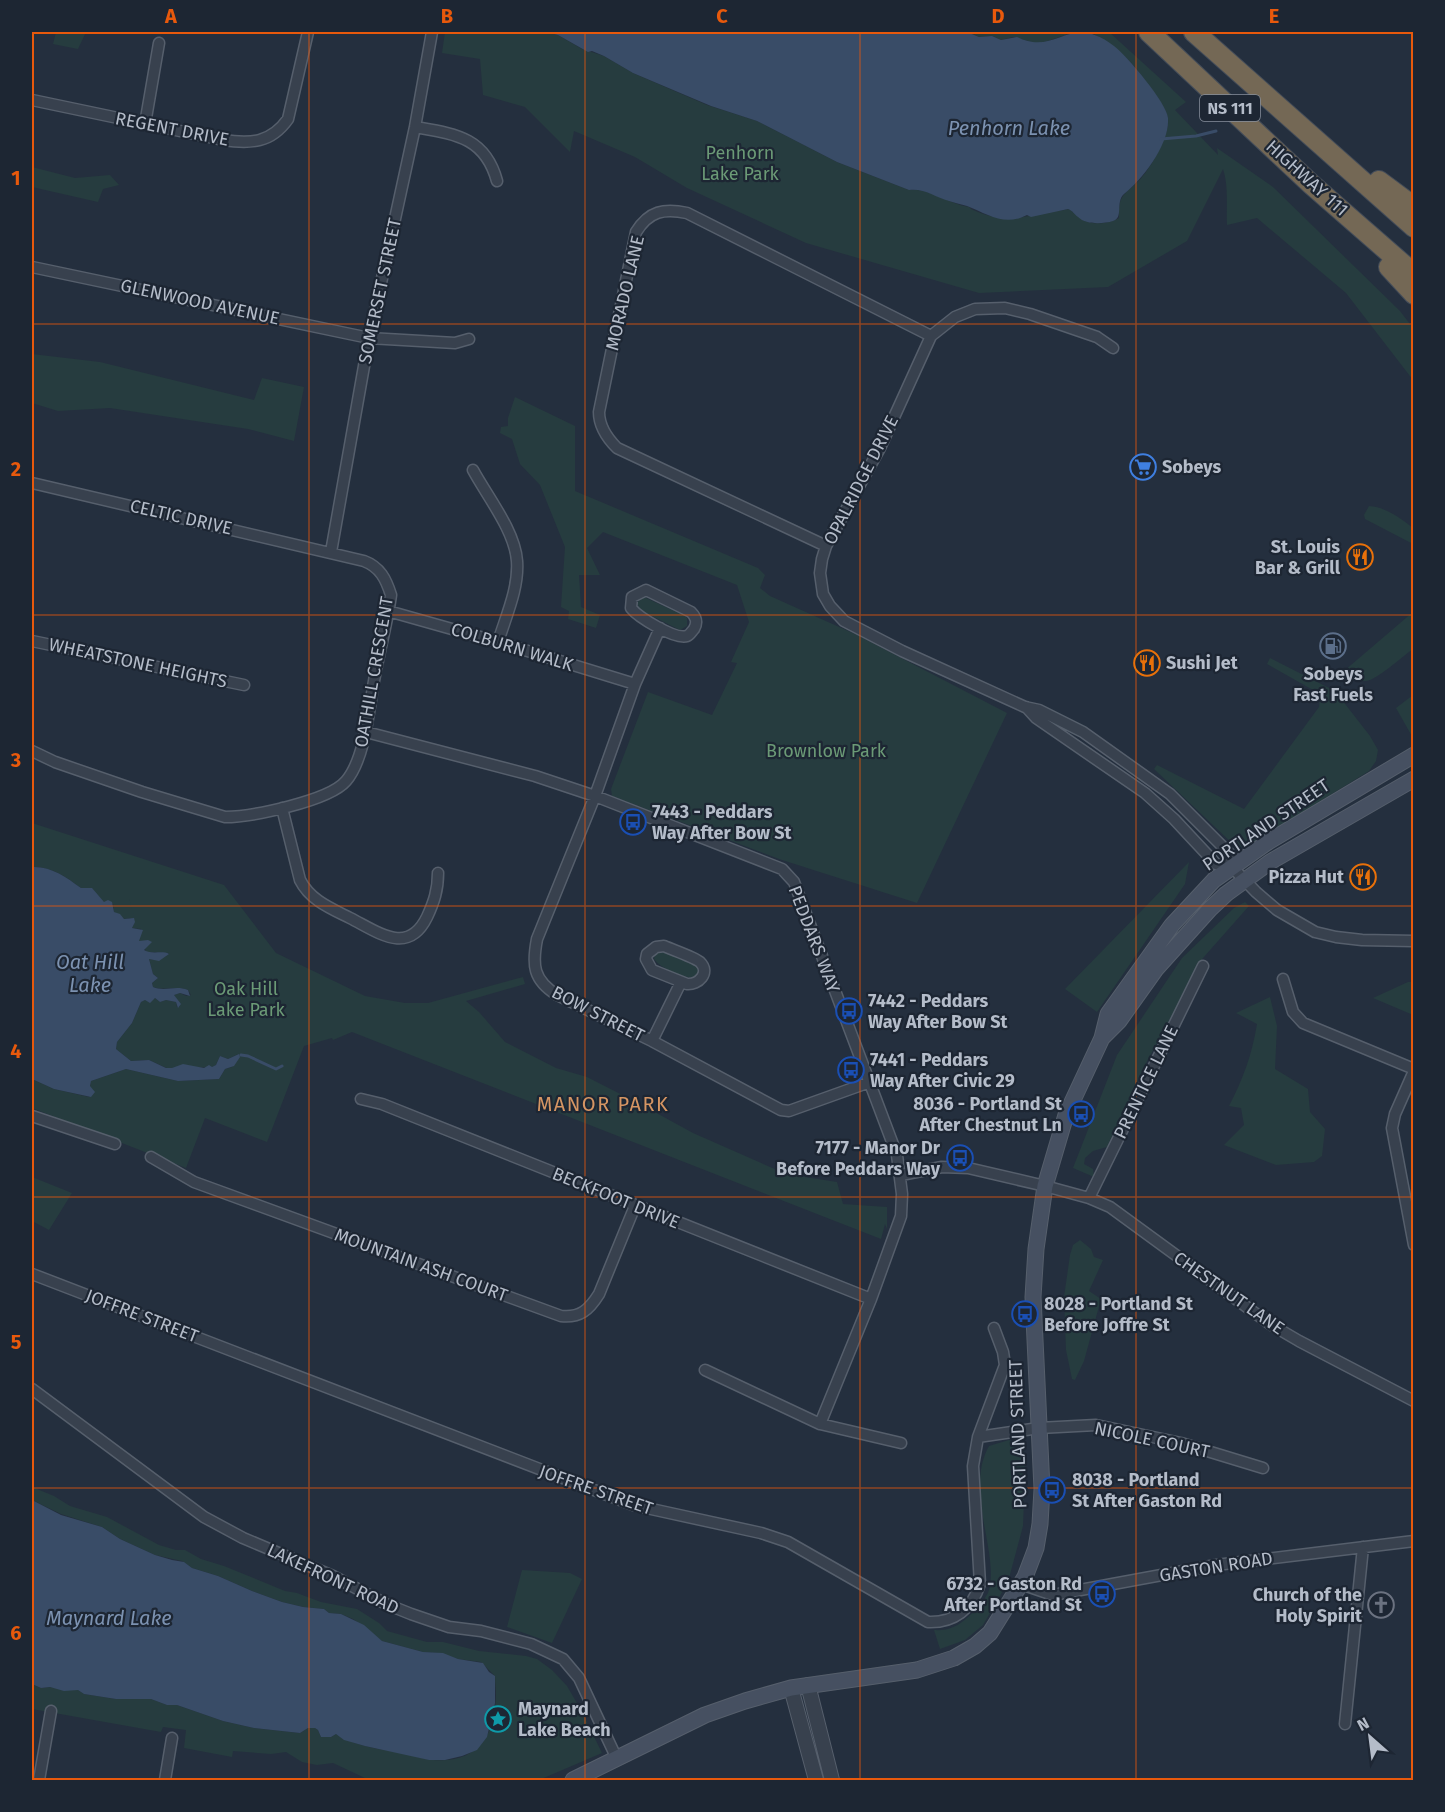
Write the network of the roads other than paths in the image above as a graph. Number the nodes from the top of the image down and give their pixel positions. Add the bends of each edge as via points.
1 (308, 32) edge
2 (432, 32) edge
3 (1149, 32) edge
4 (1194, 32) edge
5 (159, 43) dead end
6 (1268, 99) junction
7 (32, 100) edge
8 (146, 124) junction
9 (415, 127) junction
10 (496, 181) dead end
11 (1311, 184) junction
12 (1413, 207) edge
13 (1413, 227) edge
14 (32, 267) edge
15 (1413, 274) edge
16 (1413, 294) edge
17 (931, 336) junction
18 (369, 338) junction
19 (469, 339) dead end
20 (1113, 348) dead end
21 (473, 470) dead end
22 (32, 483) edge
23 (826, 546) junction
24 (331, 552) junction
25 (388, 610) junction
26 (660, 628) junction
27 (32, 641) edge
28 (498, 642) junction
29 (635, 684) junction
30 (244, 685) dead end
31 (1025, 707) junction
32 (366, 732) junction
33 (32, 751) edge
34 (1413, 756) edge
35 (1413, 779) edge
36 (595, 796) junction
37 (282, 808) junction
38 (438, 873) dead end
39 (1238, 873) junction
40 (1413, 941) edge
41 (1203, 966) dead end
42 (1283, 980) dead end
43 (681, 982) junction
44 (652, 1041) junction
45 (1413, 1070) edge
46 (870, 1083) junction
47 (361, 1099) dead end
48 (32, 1116) edge
49 (116, 1144) dead end
50 (151, 1156) dead end
51 (901, 1175) junction
52 (1045, 1186) junction
53 (1089, 1198) junction
54 (635, 1206) junction
55 (1413, 1245) edge
56 (32, 1274) edge
57 (871, 1299) junction
58 (993, 1328) dead end
59 (705, 1370) dead end
60 (32, 1389) edge
61 (1413, 1401) edge
62 (820, 1424) junction
63 (1039, 1428) junction
64 (978, 1437) junction
65 (902, 1443) dead end
66 (1263, 1468) dead end
67 (1413, 1541) edge
68 (1363, 1547) junction
69 (1021, 1584) junction
70 (808, 1685) junction
71 (791, 1688) junction
72 (51, 1711) dead end
73 (1345, 1724) dead end
74 (172, 1738) dead end
75 (617, 1759) junction
76 (39, 1780) edge
77 (165, 1780) edge
78 (573, 1780) edge
79 (816, 1780) edge
80 (832, 1780) edge

1 - 8 street, REGENT DRIVE via 288,119 280,131 260,140 237,142
2 - 9 street, SOMERSET STREET
3 - 11 highway, HIGHWAY 111 / NS 111
4 - 6 highway, HIGHWAY 111 / NS 111
5 - 8 street
6 - 12 highway
6 - 13 highway, HIGHWAY 111 / NS 111
7 - 8 street, REGENT DRIVE
9 - 10 street via 474,142 482,149
9 - 18 street, SOMERSET STREET
11 - 15 highway, HIGHWAY 111 / NS 111
11 - 16 highway
14 - 18 street, GLENWOOD AVENUE
17 - 20 street, OPALRIDGE DRIVE via 955,317 975,309 1005,308 1097,337
17 - 23 street, OPALRIDGE DRIVE via 880,448
17 - 23 street, MORADO LANE via 687,213 664,210 649,217 636,232 599,412 605,433 617,448
18 - 19 street, GLENWOOD AVENUE via 455,343
18 - 24 street, SOMERSET STREET
21 - 28 street via 512,540 517,563
22 - 24 street, CELTIC DRIVE
23 - 31 street, OPALRIDGE DRIVE via 820,580 826,600 839,617 902,651
24 - 25 street, OATHILL CRESCENT via 374,565 388,583
25 - 28 street, COLBURN WALK
25 - 32 street, OATHILL CRESCENT
26 - 26 street via 687,636 694,628 695,617 646,590 632,597 631,608
26 - 29 street, BOW STREET
27 - 30 street, WHEATSTONE HEIGHTS
28 - 29 street, COLBURN WALK
29 - 36 street, BOW STREET
31 - 39 street, OPALRIDGE DRIVE via 1145,793 1216,864
31 - 39 street, OPALRIDGE DRIVE via 1083,732 1170,794 1229,853
32 - 36 street, PEDDARS WAY via 535,776
32 - 37 street, OATHILL CRESCENT via 354,770 338,789
33 - 37 street, OATHILL CRESCENT via 142,792 225,817
34 - 39 main road, PORTLAND STREET via 1306,818
35 - 39 main road, PORTLAND STREET via 1270,862
36 - 44 street, BOW STREET via 537,939 537,975 557,995
36 - 46 street, PEDDARS WAY via 782,869 794,882
37 - 38 street via 304,888 320,902 378,932 394,938 414,935 434,902
39 - 40 street via 1277,910 1315,932 1349,939
39 - 52 main road, PORTLAND STREET via 1223,897 1156,969 1102,1038 1066,1114
41 - 53 street, PRENTICE LANE
42 - 45 street via 1293,1012 1303,1023
43 - 43 street via 693,985 699,981 703,976 700,962 664,946 647,954 652,970
43 - 44 street
44 - 46 street, BOW STREET via 781,1110 789,1111
45 - 55 street via 1392,1128
46 - 51 street, PEDDARS WAY
47 - 54 street, BECKFOOT DRIVE
48 - 49 street
50 - 54 street, MOUNTAIN ASH COURT via 194,1182 570,1317 591,1307
51 - 52 street, CHESTNUT LANE via 942,1167 968,1168
51 - 57 street, PEDDARS WAY via 901,1215
52 - 53 street, CHESTNUT LANE
52 - 63 main road, PORTLAND STREET via 1033,1297
53 - 61 street, CHESTNUT LANE via 1110,1207 1270,1324
54 - 57 street, BECKFOOT DRIVE
56 - 64 street, JOFFRE STREET via 633,1505 788,1542 928,1622 938,1623 961,1614 980,1584 973,1478
57 - 62 street, PEDDARS WAY
58 - 64 street, JOFFRE STREET via 1004,1352 1005,1365
59 - 62 street
60 - 75 street, LAKEFRONT ROAD via 204,1517 243,1538 411,1614 450,1627 531,1644 563,1659 579,1678
62 - 65 street
63 - 64 street
63 - 66 street, NICOLE COURT via 1096,1425 1180,1443
63 - 69 main road, PORTLAND STREET via 1040,1524 1036,1548
67 - 68 street, GASTON ROAD
68 - 69 street, GASTON ROAD via 1216,1565 1053,1595
68 - 73 street
69 - 70 main road, PORTLAND STREET via 990,1633 954,1658 917,1670
70 - 71 main road, PORTLAND STREET
70 - 80 street
71 - 75 main road, PORTLAND STREET via 705,1715
71 - 79 street
72 - 76 street
74 - 77 street
75 - 78 main road, PORTLAND STREET

